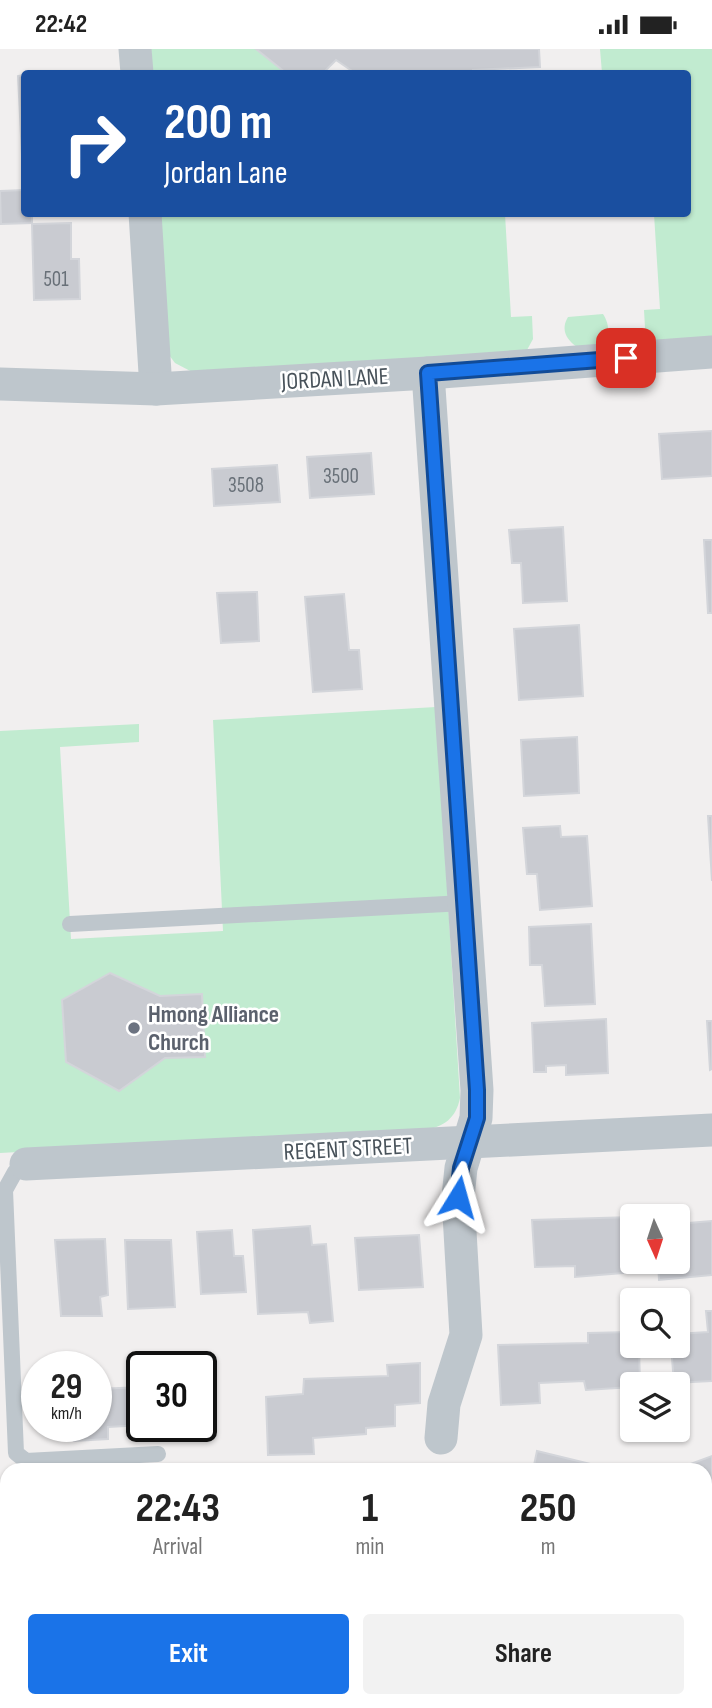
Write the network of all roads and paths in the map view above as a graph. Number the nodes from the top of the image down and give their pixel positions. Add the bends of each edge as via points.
1 (135, 49) edge
2 (137, 70) edge
3 (145, 217) edge
4 (712, 352) edge
5 (428, 373) junction
6 (0, 384) edge
7 (156, 389) junction
8 (464, 903) junction
9 (70, 924) dead end
10 (712, 1130) edge
11 (469, 1144) junction
12 (26, 1164) joint
13 (442, 1438) dead end
14 (158, 1454) dead end

1 - 2 street
3 - 7 street
4 - 5 street, JORDAN LANE
5 - 7 street, JORDAN LANE
5 - 8 street
6 - 7 street, JORDAN LANE
8 - 9 lane
8 - 11 street via 477,1090 477,1118
10 - 11 street, REGENT STREET
11 - 12 street, REGENT STREET
11 - 13 street via 458,1197 466,1335 444,1404
12 - 14 lane via 15,1172 5,1190 16,1453 26,1461

